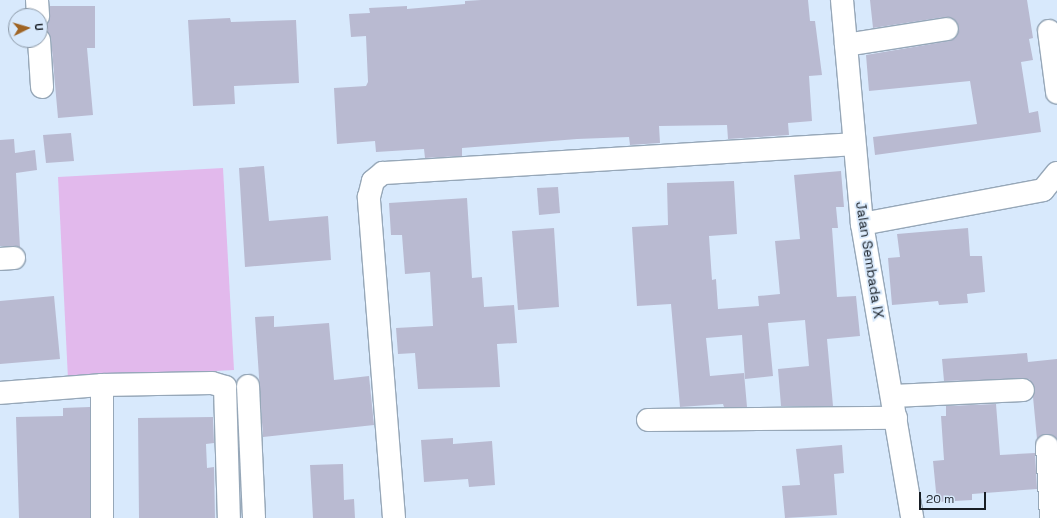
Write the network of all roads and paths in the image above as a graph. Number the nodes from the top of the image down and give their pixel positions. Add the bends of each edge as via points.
1 (842, 0) edge
2 (947, 29) dead end
3 (1049, 31) dead end
4 (846, 45) junction
5 (40, 48) edge
6 (42, 87) dead end
7 (1057, 92) edge
8 (853, 144) junction
9 (1057, 173) edge
10 (862, 224) junction
11 (102, 385) junction
12 (248, 386) dead end
13 (1023, 390) dead end
14 (0, 393) edge
15 (893, 396) junction
16 (896, 418) junction
17 (648, 420) dead end
18 (1047, 446) dead end
19 (1053, 490) edge
20 (102, 518) edge
21 (229, 518) edge
22 (254, 518) edge
23 (394, 518) edge
24 (912, 518) edge
25 (1051, 518) edge

1 - 4 street, Jalan Sembada IX
2 - 4 street
3 - 7 street
4 - 8 street, Jalan Sembada IX
5 - 6 street
8 - 10 street, Jalan Sembada IX
8 - 23 street via 383,173 373,181 369,197
9 - 10 street via 1043,190
10 - 15 street, Jalan Sembada IX
11 - 14 street
11 - 20 street
11 - 21 street via 212,382 225,387
12 - 22 street
13 - 15 street
15 - 16 street, Jalan Sembada IX
16 - 17 street
16 - 24 street, Jalan Sembada IX
18 - 19 street
19 - 25 street

